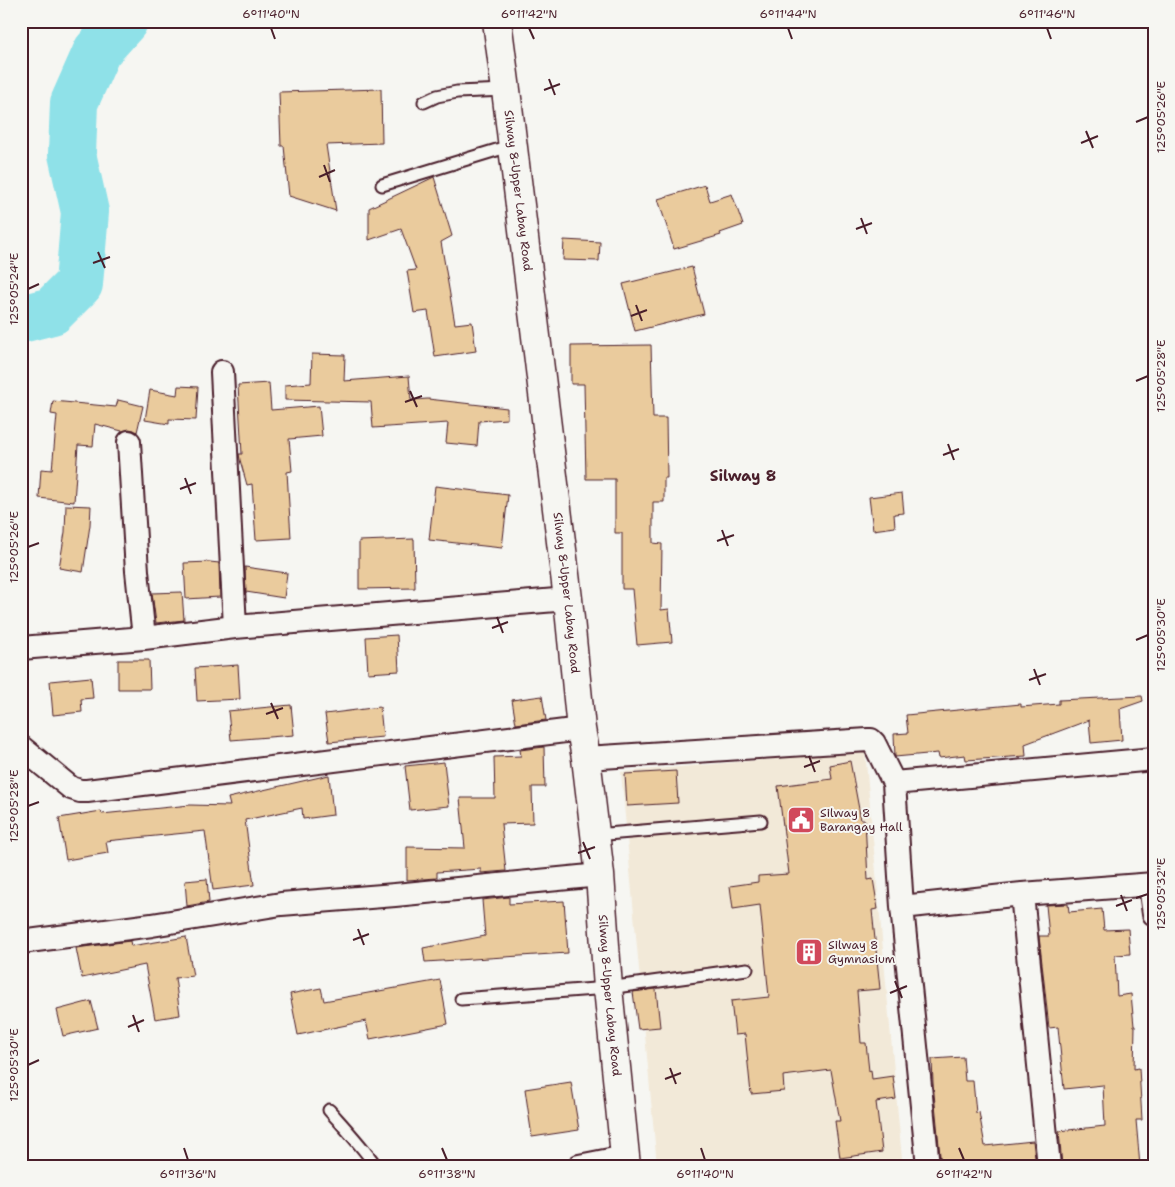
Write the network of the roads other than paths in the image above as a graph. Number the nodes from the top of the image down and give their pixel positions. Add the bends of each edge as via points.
1 (496, 21) edge
2 (506, 90) junction
3 (424, 102) dead end
4 (513, 145) junction
5 (382, 185) dead end
6 (222, 372) dead end
7 (129, 442) dead end
8 (568, 600) junction
9 (235, 627) junction
10 (144, 638) junction
11 (21, 648) edge
12 (581, 729) junction
13 (21, 747) edge
14 (586, 758) junction
15 (1154, 760) edge
16 (894, 783) junction
17 (760, 822) dead end
18 (595, 835) junction
19 (600, 875) junction
20 (1152, 885) edge
21 (1022, 894) junction
22 (902, 907) junction
23 (1154, 914) edge
24 (21, 942) edge
25 (746, 969) dead end
26 (608, 988) junction
27 (461, 999) dead end
28 (329, 1110) dead end
29 (626, 1161) edge
30 (376, 1166) edge
31 (579, 1166) edge
32 (928, 1166) edge
33 (1049, 1166) edge

1 - 2 main road, Silway 8-Upper Labay Road
2 - 3 lane via 457,92
2 - 4 main road, Silway 8-Upper Labay Road
4 - 5 lane
4 - 8 main road, Silway 8-Upper Labay Road
6 - 9 street
7 - 10 street
8 - 9 street
8 - 12 main road, Silway 8-Upper Labay Road
9 - 10 street
10 - 11 street
12 - 13 street via 87,791 71,788
12 - 14 main road, Silway 8-Upper Labay Road
14 - 16 street via 871,740
14 - 18 main road, Silway 8-Upper Labay Road
15 - 16 street
16 - 22 street
17 - 18 lane
18 - 19 main road, Silway 8-Upper Labay Road
19 - 24 street via 281,904
19 - 26 main road, Silway 8-Upper Labay Road
20 - 21 street
20 - 23 street
21 - 22 street
21 - 33 street
22 - 32 street
25 - 26 lane
26 - 27 lane
26 - 29 main road, Silway 8-Upper Labay Road
28 - 30 lane
29 - 31 street

